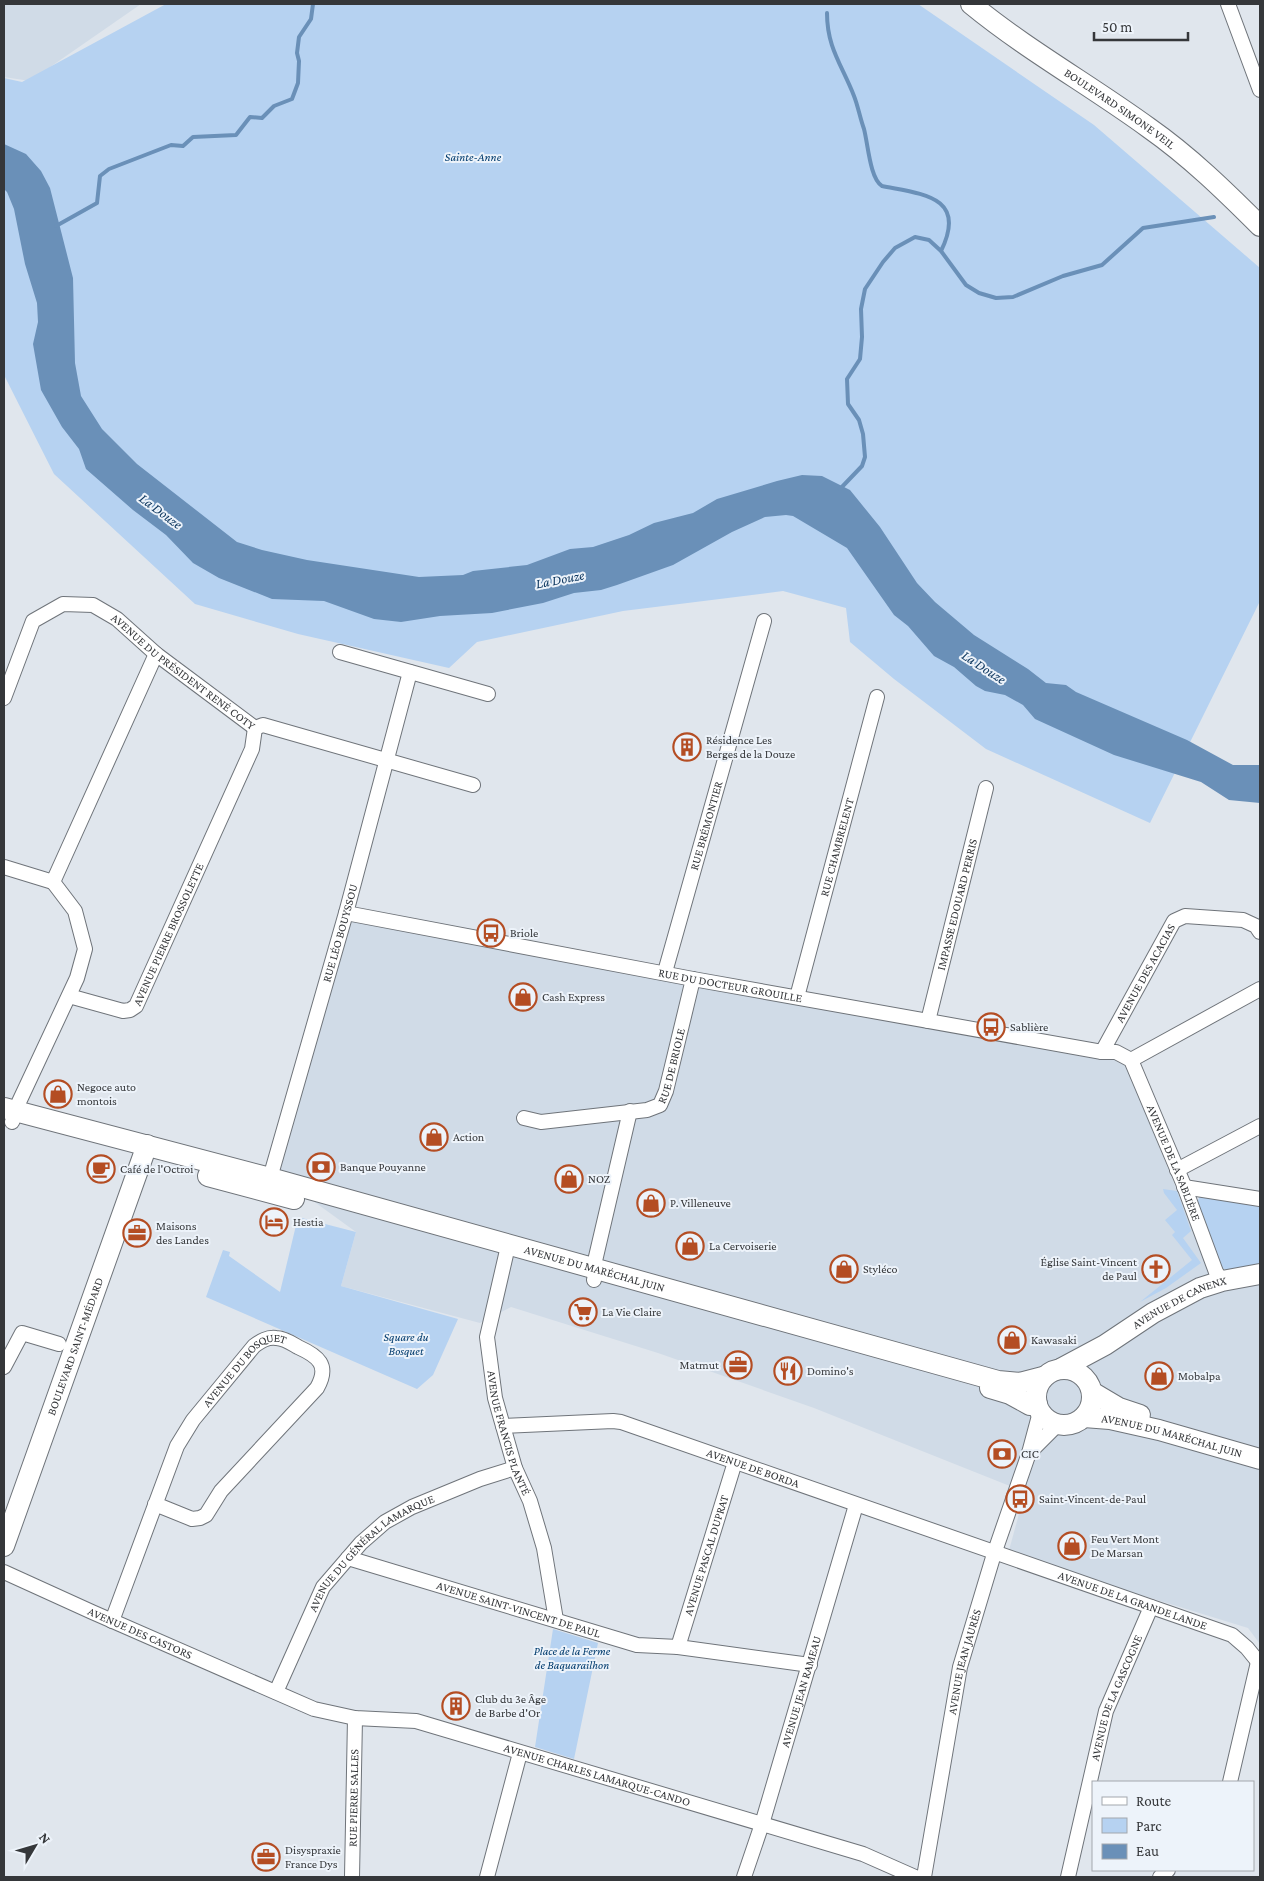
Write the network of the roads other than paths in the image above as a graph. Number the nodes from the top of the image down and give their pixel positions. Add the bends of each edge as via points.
1 (970, 4) edge
2 (1228, 4) edge
3 (1260, 90) edge
4 (1260, 226) edge
5 (764, 622) dead end
6 (340, 652) dead end
7 (156, 654) junction
8 (410, 672) junction
9 (488, 694) dead end
10 (877, 697) dead end
11 (4, 698) edge
12 (255, 728) junction
13 (386, 760) junction
14 (473, 785) dead end
15 (986, 788) dead end
16 (4, 867) edge
17 (53, 882) junction
18 (346, 912) junction
19 (1260, 932) edge
20 (665, 972) junction
21 (693, 979) junction
22 (1260, 989) edge
23 (69, 996) junction
24 (797, 997) junction
25 (928, 1021) junction
26 (1109, 1052) junction
27 (1131, 1060) junction
28 (630, 1112) junction
29 (9, 1115) edge
30 (524, 1118) dead end
31 (1260, 1126) edge
32 (145, 1152) junction
33 (1177, 1170) junction
34 (268, 1185) junction
35 (1184, 1187) junction
36 (1260, 1199) edge
37 (507, 1251) junction
38 (1260, 1274) edge
39 (595, 1275) junction
40 (1222, 1281) junction
41 (59, 1344) dead end
42 (1106, 1345) junction
43 (4, 1367) edge
44 (1062, 1368) junction
45 (1043, 1377) junction
46 (1091, 1388) junction
47 (1038, 1408) junction
48 (1084, 1417) junction
49 (1058, 1424) junction
50 (503, 1426) junction
51 (1260, 1448) edge
52 (1029, 1453) junction
53 (1260, 1459) edge
54 (735, 1462) junction
55 (515, 1468) junction
56 (155, 1504) junction
57 (856, 1505) junction
58 (6, 1532) edge
59 (994, 1554) junction
60 (348, 1558) junction
61 (4, 1572) edge
62 (1151, 1607) junction
63 (556, 1620) junction
64 (112, 1621) junction
65 (678, 1647) junction
66 (1259, 1663) edge
67 (810, 1665) junction
68 (276, 1692) junction
69 (355, 1718) junction
70 (520, 1753) junction
71 (1230, 1781) edge
72 (762, 1824) junction
73 (352, 1877) edge
74 (487, 1877) edge
75 (744, 1877) edge
76 (915, 1877) edge
77 (924, 1877) edge
78 (1068, 1877) edge

1 - 4 main road, BOULEVARD SIMONE VEIL via 1035,53 1149,128 1198,167
2 - 3 street
5 - 20 street, RUE BRÉMONTIER
6 - 8 street
7 - 11 street, AVENUE DU PRÉSIDENT RENÉ COTY via 117,619 93,605 62,604 33,621
7 - 12 street, AVENUE DU PRÉSIDENT RENÉ COTY
7 - 17 street
8 - 9 street
8 - 13 street, RUE LÉO BOUYSSOU
10 - 24 street, RUE CHAMBRELENT
12 - 13 street, AVENUE DU PRÉSIDENT RENÉ COTY via 263,725
12 - 23 street, AVENUE PIERRE BROSSOLETTE via 252,749 136,1006 123,1011
13 - 14 street, AVENUE DU PRÉSIDENT RENÉ COTY
13 - 18 street, RUE LÉO BOUYSSOU
15 - 25 street, IMPASSE EDOUARD PERRIS
16 - 17 street
17 - 23 street via 75,911 85,949
18 - 20 street, RUE DU DOCTEUR GROUILLE
18 - 34 street, RUE LÉO BOUYSSOU
19 - 26 street, AVENUE DES ACACIAS via 1256,926 1243,920 1184,916 1174,921
20 - 21 street, RUE DU DOCTEUR GROUILLE
21 - 24 street, RUE DU DOCTEUR GROUILLE
21 - 28 street, RUE DE BRIOLE via 660,1105
22 - 27 street
23 - 29 street via 19,1102
24 - 25 street, RUE DU DOCTEUR GROUILLE
25 - 26 street, RUE DU DOCTEUR GROUILLE
26 - 27 street
27 - 33 street, AVENUE DE LA SABLIÈRE
28 - 30 street, RUE DE BRIOLE via 541,1122
28 - 39 street via 594,1260
29 - 32 main road, AVENUE DU MARÉCHAL JUIN
31 - 33 street
32 - 34 main road, AVENUE DU MARÉCHAL JUIN
32 - 58 main road, BOULEVARD SAINT-MÉDARD
33 - 35 street, AVENUE DE LA SABLIÈRE
34 - 37 main road, AVENUE DU MARÉCHAL JUIN
35 - 36 street
35 - 40 street, AVENUE DE LA SABLIÈRE
37 - 39 main road, AVENUE DU MARÉCHAL JUIN
37 - 50 street, AVENUE FRANCIS PLANTÉ via 487,1337 495,1398
38 - 40 main road, AVENUE DE CANENX
39 - 45 main road, AVENUE DU MARÉCHAL JUIN via 998,1381 1019,1383
39 - 47 main road, AVENUE DU MARÉCHAL JUIN via 1000,1390
40 - 42 main road, AVENUE DE CANENX via 1200,1288 1153,1313
41 - 43 street via 22,1333
42 - 44 main road, AVENUE DE CANENX
42 - 46 main road, AVENUE DE CANENX via 1094,1366
44 - 45 main road
44 - 46 main road via 1081,1374
45 - 47 main road via 1036,1390
46 - 48 main road via 1091,1405
46 - 51 main road, AVENUE DU MARÉCHAL JUIN via 1106,1402 1126,1410
47 - 49 main road via 1051,1422
47 - 52 street, AVENUE JEAN JAURÈS
48 - 49 main road via 1068,1425
48 - 53 main road, AVENUE DU MARÉCHAL JUIN via 1159,1430
49 - 52 street, AVENUE JEAN JAURÈS
50 - 54 street, AVENUE DE BORDA via 621,1422
50 - 55 street, AVENUE FRANCIS PLANTÉ
52 - 59 street, AVENUE JEAN JAURÈS
54 - 57 street, AVENUE DE BORDA
54 - 65 street, AVENUE PASCAL DUPRAT
55 - 60 street, AVENUE DU GÉNÉRAL LAMARQUE via 412,1507 385,1522
55 - 63 street, AVENUE FRANCIS PLANTÉ via 530,1502 544,1548
56 - 56 street, AVENUE DU BOSQUET via 192,1519 206,1515 221,1491 317,1388 322,1371 318,1359 282,1339 268,1338 254,1346 193,1420 177,1446
56 - 64 street, AVENUE DU BOSQUET
57 - 59 street, AVENUE DE BORDA
57 - 67 street, AVENUE JEAN RAMEAU
59 - 62 street, AVENUE DE LA GRANDE LANDE
59 - 77 street, AVENUE JEAN JAURÈS via 960,1667
60 - 63 street, AVENUE SAINT-VINCENT DE PAUL
60 - 68 street, AVENUE DU GÉNÉRAL LAMARQUE via 323,1587
61 - 64 street, AVENUE DES CASTORS
62 - 66 street, AVENUE DE LA GRANDE LANDE via 1232,1635
62 - 78 street, AVENUE DE LA GASCOGNE via 1106,1711
63 - 65 street, AVENUE SAINT-VINCENT DE PAUL via 637,1645
64 - 68 street, AVENUE DES CASTORS
65 - 67 street, AVENUE SAINT-VINCENT DE PAUL
66 - 71 street
67 - 72 street, AVENUE JEAN RAMEAU
68 - 69 street, AVENUE CHARLES LAMARQUE-CANDO via 314,1709
69 - 70 street, AVENUE CHARLES LAMARQUE-CANDO via 416,1722
69 - 73 street, RUE PIERRE SALLES
70 - 72 street, AVENUE CHARLES LAMARQUE-CANDO
70 - 74 street
72 - 75 street, AVENUE JEAN RAMEAU
72 - 76 street, AVENUE CHARLES LAMARQUE-CANDO via 863,1854

